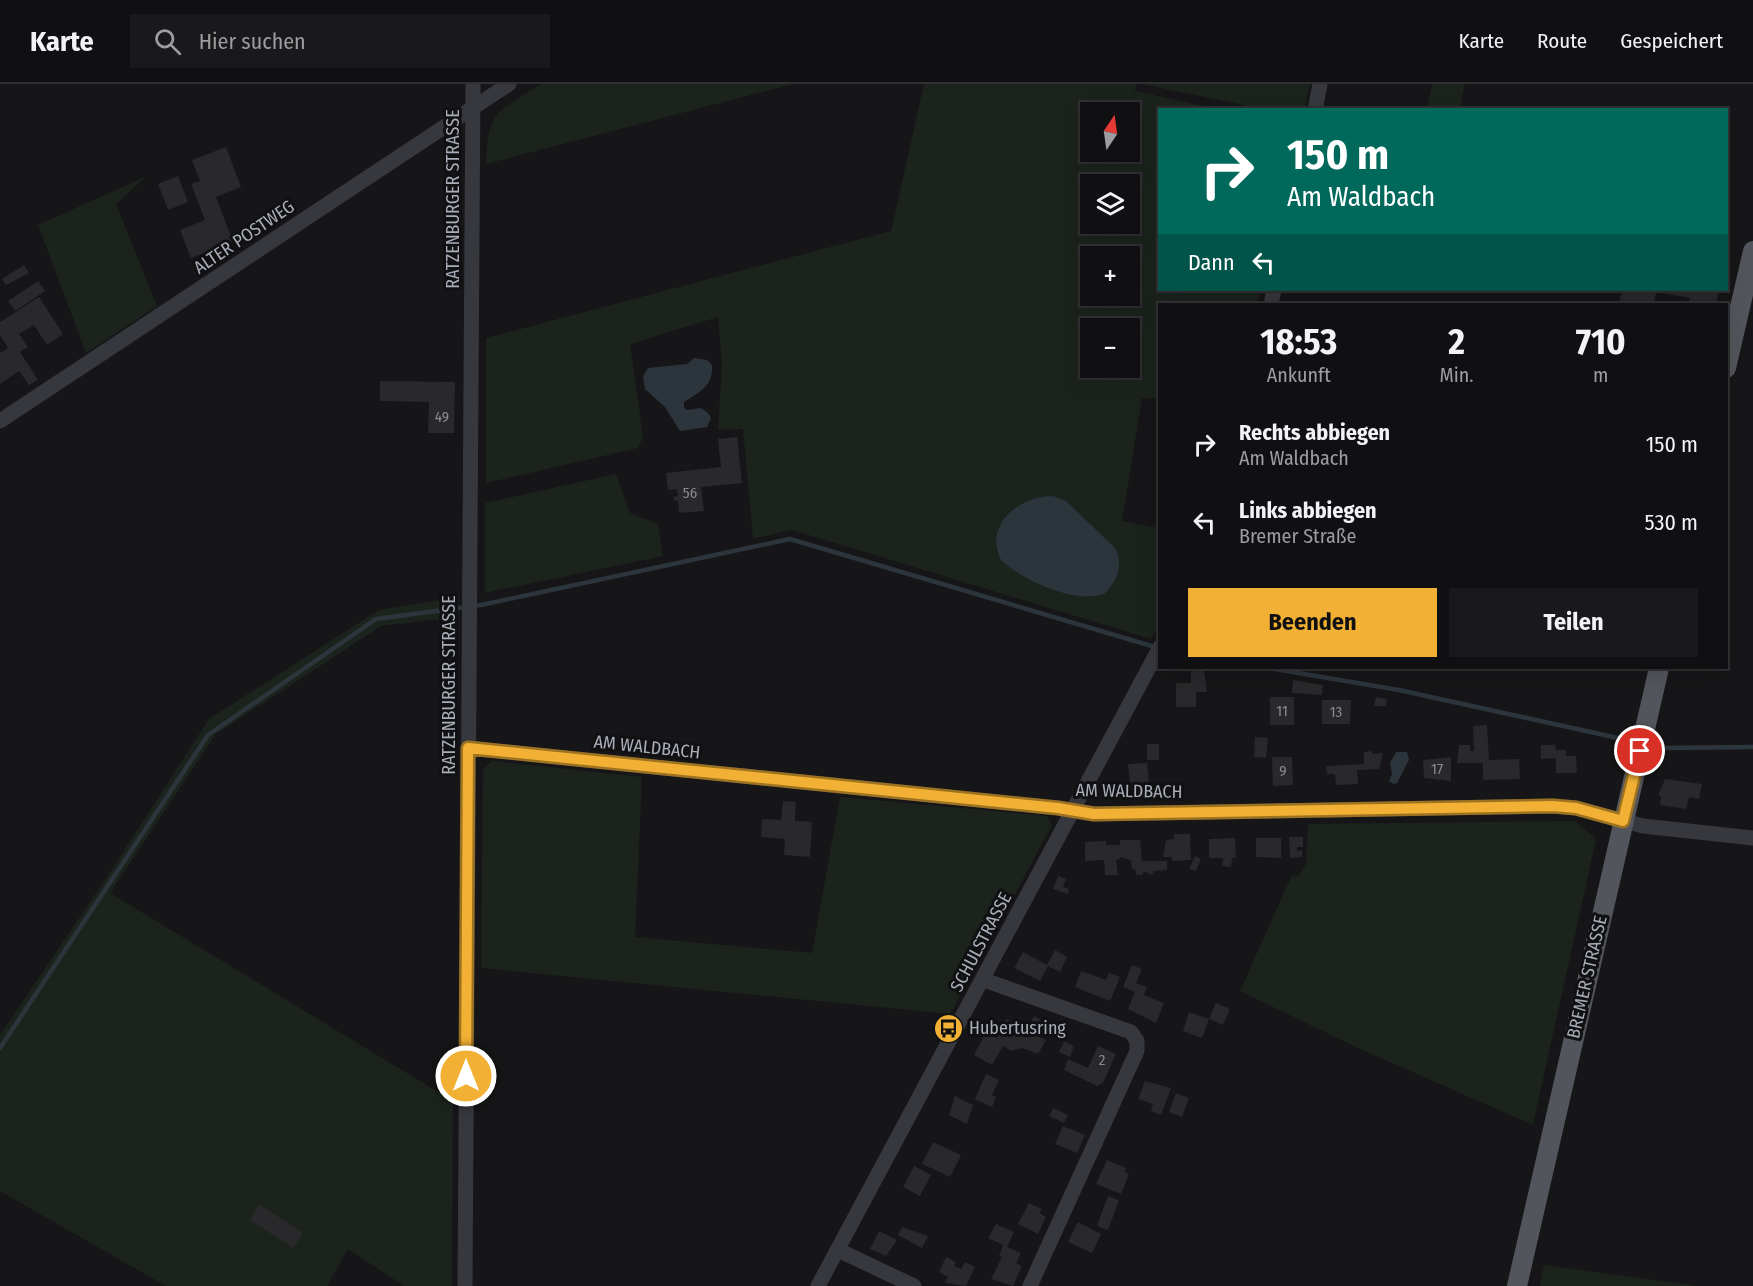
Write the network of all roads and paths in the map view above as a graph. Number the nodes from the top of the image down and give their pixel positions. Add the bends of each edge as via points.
1 (473, 84) edge
2 (510, 84) edge
3 (1320, 84) edge
4 (473, 108) junction
5 (1315, 108) edge
6 (1753, 250) edge
7 (1728, 359) edge
8 (0, 422) edge
9 (1157, 652) edge
10 (1659, 669) edge
11 (468, 748) junction
12 (1072, 811) junction
13 (1623, 821) junction
14 (1753, 838) edge
15 (984, 980) junction
16 (838, 1250) junction
17 (465, 1286) edge
18 (818, 1286) edge
19 (914, 1286) edge
20 (1030, 1286) edge
21 (1517, 1286) edge

1 - 4 street, RATZENBURGER STRASSE
2 - 4 street, ALTER POSTWEG
3 - 5 street
4 - 8 street, ALTER POSTWEG
4 - 11 street, RATZENBURGER STRASSE
6 - 7 main road
9 - 12 street, SCHULSTRASSE
10 - 13 main road, BREMER STRASSE
11 - 12 street, AM WALDBACH
11 - 17 street, RATZENBURGER STRASSE
12 - 13 street, AM WALDBACH via 1094,814 1553,806
12 - 15 street, SCHULSTRASSE
13 - 14 street, AM WALDBACH
13 - 21 main road, BREMER STRASSE
15 - 16 street, SCHULSTRASSE
15 - 20 street via 1131,1032 1137,1041 1137,1051
16 - 18 street, SCHULSTRASSE
16 - 19 street

